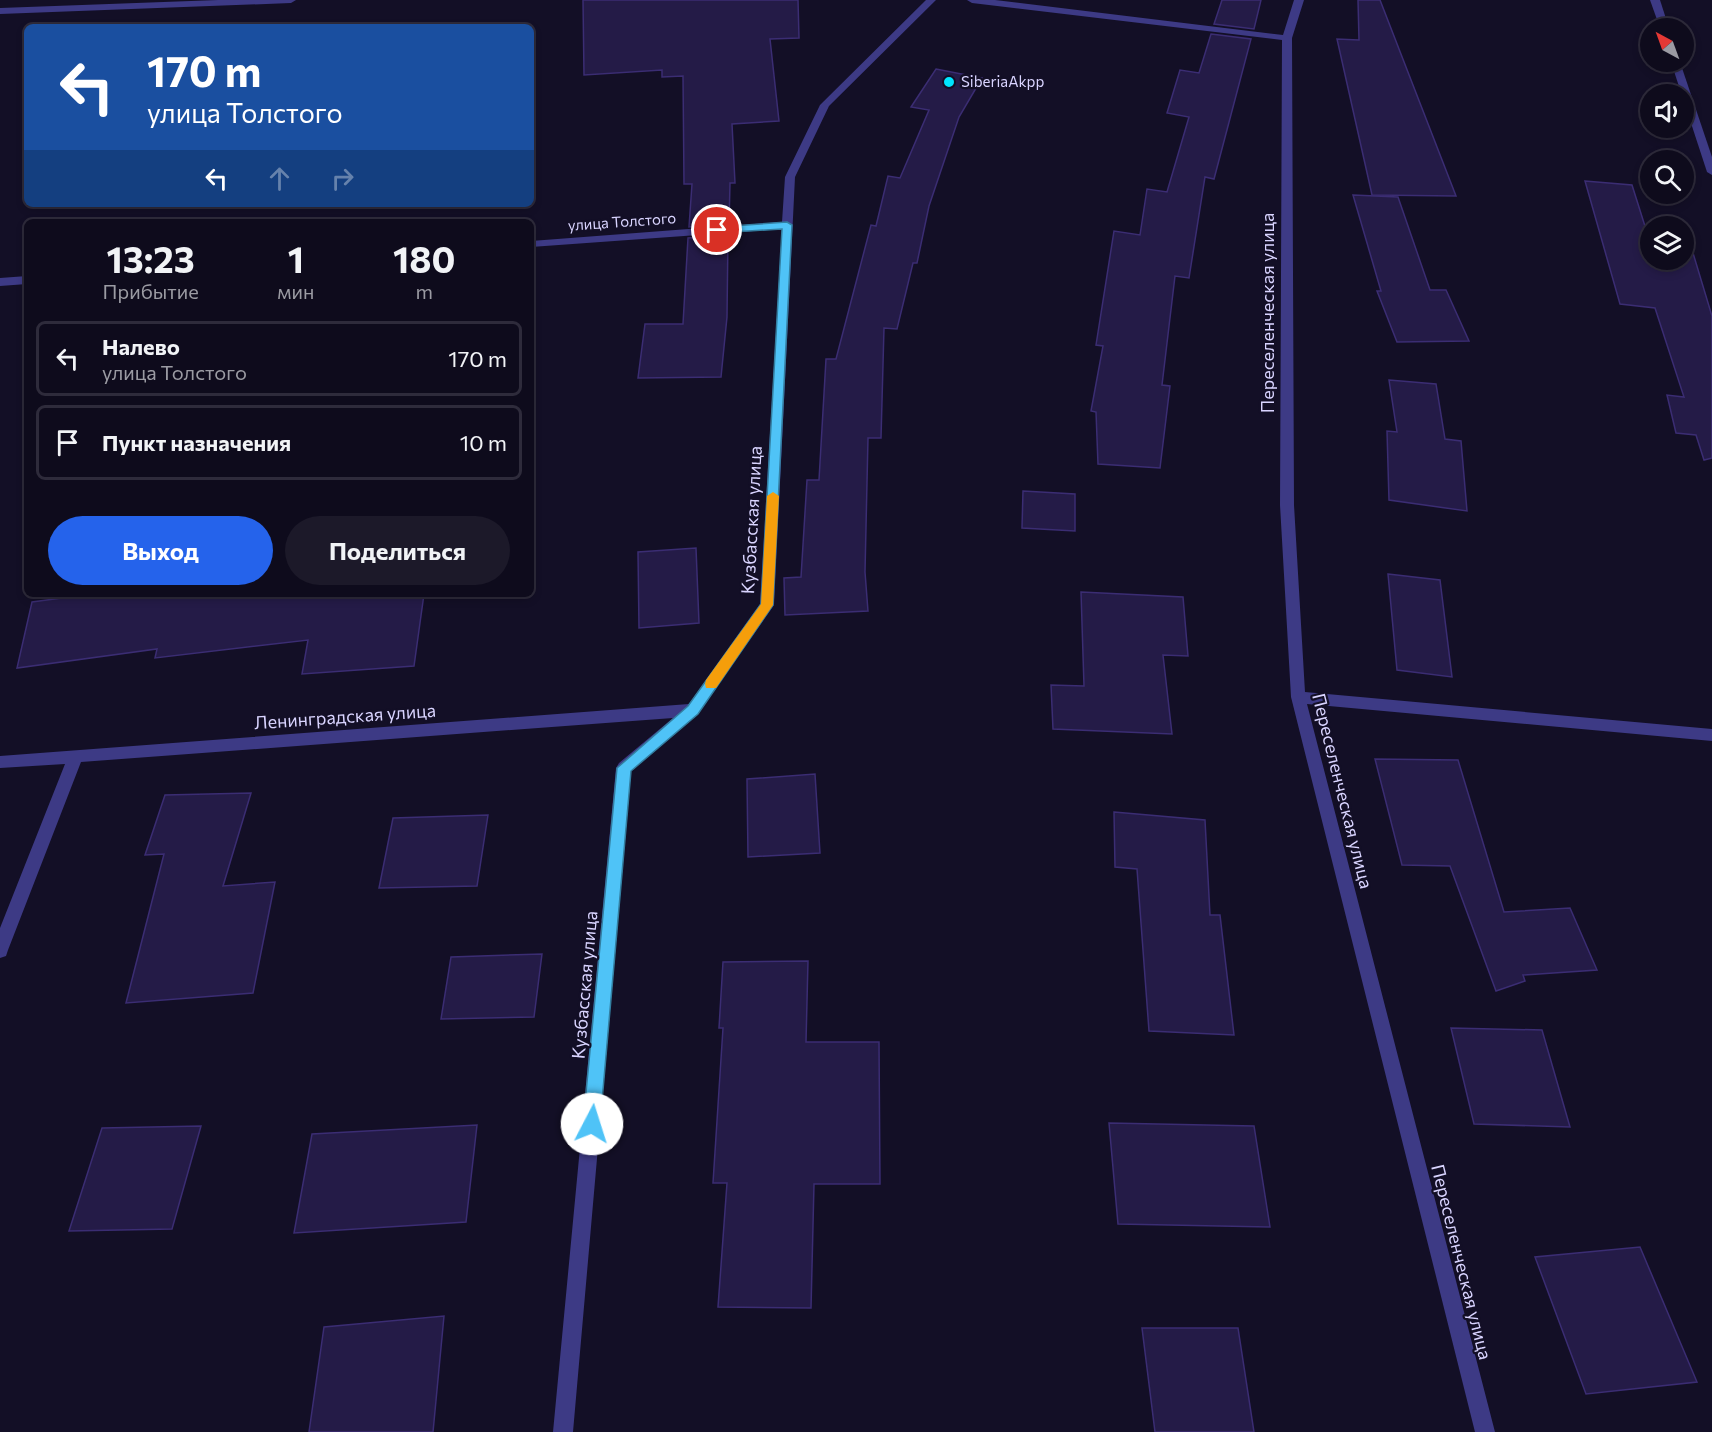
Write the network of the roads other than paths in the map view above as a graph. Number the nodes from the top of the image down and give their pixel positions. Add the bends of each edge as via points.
1 (291, 0) edge
2 (931, 0) edge
3 (972, 0) edge
4 (1299, 0) edge
5 (1655, 0) edge
6 (0, 11) edge
7 (1661, 18) edge
8 (1287, 38) junction
9 (1679, 72) edge
10 (1712, 172) edge
11 (787, 225) junction
12 (534, 244) edge
13 (24, 280) edge
14 (0, 282) edge
15 (1298, 697) junction
16 (693, 710) junction
17 (1712, 735) edge
18 (75, 757) junction
19 (0, 762) edge
20 (0, 951) edge
21 (563, 1432) edge
22 (1485, 1432) edge

1 - 6 street
2 - 11 street, Кузбасская улица via 825,105 790,177
3 - 8 street
4 - 8 street, Переселенческая улица
5 - 7 street
8 - 15 street, Переселенческая улица via 1287,505
9 - 10 street
11 - 12 street, улица Толстого
11 - 16 street, Кузбасская улица via 767,605
13 - 14 street
15 - 17 street
15 - 22 street, Переселенческая улица
16 - 18 street, Ленинградская улица
16 - 21 street, Кузбасская улица via 624,768
18 - 19 street, Ленинградская улица
18 - 20 street

